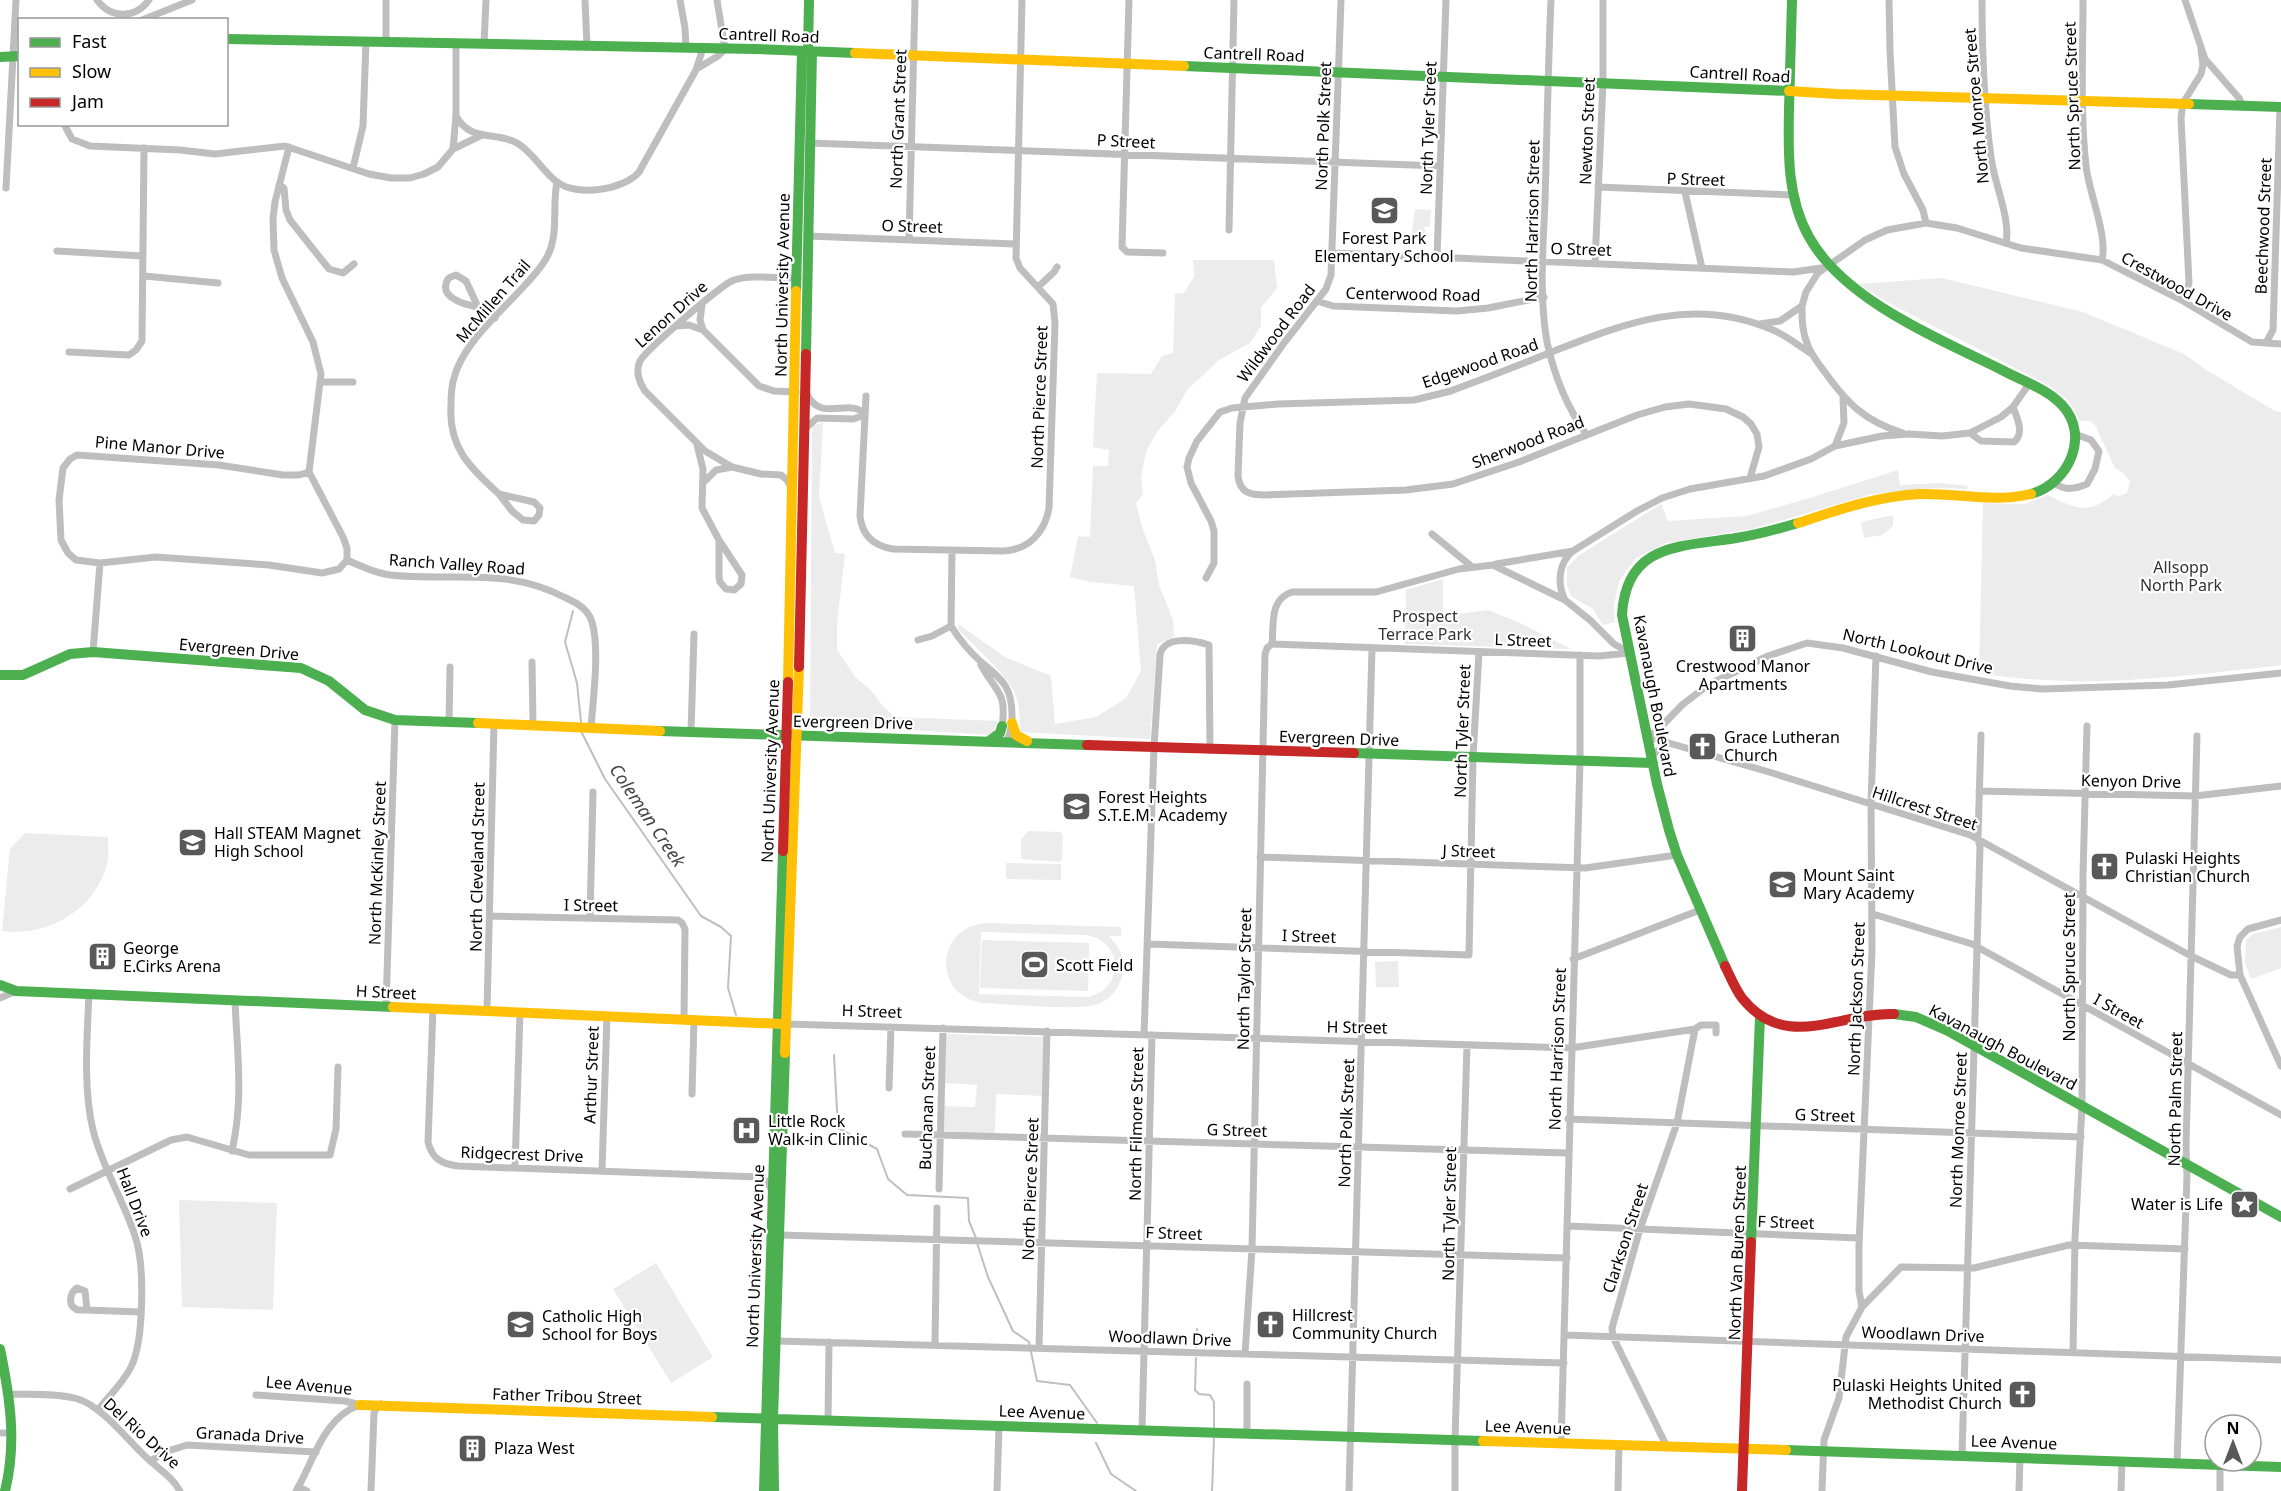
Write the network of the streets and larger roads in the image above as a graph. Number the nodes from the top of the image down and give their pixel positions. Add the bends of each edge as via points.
1 (16, 0) edge
2 (97, 0) edge
3 (149, 0) edge
4 (192, 0) edge
5 (386, 0) edge
6 (486, 0) edge
7 (585, 0) edge
8 (680, 0) edge
9 (717, 0) edge
10 (809, 0) edge
11 (915, 0) edge
12 (1022, 0) edge
13 (1128, 0) edge
14 (1234, 0) edge
15 (1341, 0) edge
16 (1446, 0) edge
17 (1551, 0) edge
18 (1603, 0) edge
19 (1792, 0) edge
20 (1889, 0) edge
21 (1982, 0) edge
22 (2083, 0) edge
23 (2184, 0) edge
24 (123, 17) edge
25 (147, 18) edge
26 (228, 39) edge
27 (366, 41) junction
28 (386, 42) junction
29 (456, 43) junction
30 (484, 44) junction
31 (587, 46) junction
32 (686, 48) junction
33 (703, 48) junction
34 (725, 49) junction
35 (2201, 50) junction
36 (807, 51) junction
37 (17, 56) edge
38 (914, 56) junction
39 (0, 57) edge
40 (1020, 60) junction
41 (1126, 64) junction
42 (1233, 68) junction
43 (696, 70) junction
44 (1338, 72) junction
45 (1443, 77) junction
46 (1548, 81) junction
47 (1603, 83) junction
48 (1789, 92) junction
49 (1893, 96) junction
50 (1986, 98) junction
51 (2082, 101) junction
52 (2183, 104) junction
53 (2243, 106) junction
54 (2281, 106) edge
55 (456, 116) junction
56 (65, 126) edge
57 (480, 136) junction
58 (810, 143) junction
59 (289, 147) junction
60 (910, 147) junction
61 (144, 148) junction
62 (453, 149) junction
63 (1018, 151) junction
64 (1123, 154) junction
65 (1231, 159) junction
66 (1336, 163) junction
67 (1440, 166) junction
68 (353, 168) junction
69 (557, 182) junction
70 (279, 185) junction
71 (1598, 187) junction
72 (6, 188) dead end
73 (1685, 192) junction
74 (1792, 195) junction
75 (1926, 224) junction
76 (1229, 230) dead end
77 (807, 236) junction
78 (2279, 236) edge
79 (909, 239) junction
80 (2006, 243) junction
81 (1015, 244) junction
82 (57, 251) dead end
83 (1163, 253) dead end
84 (1333, 253) junction
85 (142, 256) junction
86 (1437, 257) junction
87 (2102, 261) junction
88 (1544, 262) junction
89 (1595, 263) junction
90 (354, 264) dead end
91 (1828, 266) junction
92 (1057, 267) dead end
93 (1702, 268) junction
94 (144, 276) junction
95 (802, 278) junction
96 (218, 283) dead end
97 (1038, 287) junction
98 (1544, 297) junction
99 (1317, 301) junction
100 (2183, 301) junction
101 (702, 305) junction
102 (1802, 306) junction
103 (478, 308) junction
104 (495, 318) junction
105 (1757, 324) junction
106 (676, 326) junction
107 (703, 330) junction
108 (2266, 343) junction
109 (2281, 344) edge
110 (69, 352) dead end
111 (1550, 353) junction
112 (1812, 354) junction
113 (321, 382) junction
114 (352, 382) dead end
115 (2029, 384) junction
116 (801, 392) junction
117 (866, 396) dead end
118 (1843, 398) junction
119 (1242, 407) junction
120 (2013, 407) junction
121 (865, 415) junction
122 (803, 431) junction
123 (1970, 433) junction
124 (1586, 434) junction
125 (1909, 434) junction
126 (2075, 434) junction
127 (697, 445) junction
128 (1835, 446) junction
129 (794, 458) junction
130 (732, 467) junction
131 (309, 472) junction
132 (781, 475) junction
133 (1750, 477) junction
134 (704, 483) junction
135 (2054, 483) junction
136 (793, 492) junction
137 (499, 494) junction
138 (1251, 495) joint
139 (1432, 534) dead end
140 (719, 540) junction
141 (952, 550) junction
142 (1573, 551) junction
143 (347, 560) junction
144 (100, 563) junction
145 (1493, 565) junction
146 (1471, 566) junction
147 (1206, 578) dead end
148 (1565, 600) junction
149 (951, 626) junction
150 (694, 634) dead end
151 (918, 640) dead end
152 (1272, 644) junction
153 (1372, 648) junction
154 (93, 652) junction
155 (1479, 652) junction
156 (1630, 653) junction
157 (1580, 655) junction
158 (1876, 656) junction
159 (532, 662) dead end
160 (450, 667) dead end
161 (2281, 673) edge
162 (0, 675) edge
163 (395, 720) junction
164 (449, 722) junction
165 (494, 723) junction
166 (533, 724) junction
167 (1007, 725) junction
168 (2087, 726) dead end
169 (584, 728) junction
170 (691, 732) junction
171 (792, 735) junction
172 (1981, 735) dead end
173 (2197, 736) dead end
174 (1648, 737) junction
175 (989, 741) junction
176 (1006, 741) junction
177 (1030, 742) junction
178 (1667, 742) junction
179 (1154, 747) junction
180 (1210, 749) junction
181 (1262, 751) junction
182 (1369, 754) junction
183 (1473, 757) junction
184 (1652, 759) junction
185 (1580, 760) junction
186 (2281, 786) edge
187 (1979, 791) junction
188 (593, 792) dead end
189 (2085, 794) junction
190 (2195, 796) junction
191 (1871, 804) junction
192 (1978, 839) junction
193 (1677, 855) junction
194 (1260, 857) junction
195 (1366, 861) junction
196 (1472, 864) junction
197 (1576, 867) junction
198 (2083, 898) junction
199 (1700, 910) junction
200 (1873, 914) junction
201 (490, 916) junction
202 (590, 918) junction
203 (2281, 920) edge
204 (1148, 944) junction
205 (1258, 948) junction
206 (1977, 948) junction
207 (1364, 951) junction
208 (1469, 955) joint
209 (2191, 956) junction
210 (1573, 959) junction
211 (2240, 975) junction
212 (0, 985) edge
213 (16, 991) junction
214 (89, 994) junction
215 (0, 998) edge
216 (235, 1000) junction
217 (2081, 1006) junction
218 (386, 1007) junction
219 (433, 1010) junction
220 (487, 1011) junction
221 (520, 1013) junction
222 (1870, 1015) junction
223 (606, 1016) junction
224 (1760, 1017) junction
225 (689, 1019) junction
226 (781, 1024) junction
227 (891, 1027) junction
228 (943, 1028) junction
229 (1695, 1029) junction
230 (1047, 1031) junction
231 (1716, 1033) dead end
232 (1148, 1035) junction
233 (1256, 1040) junction
234 (1361, 1042) junction
235 (1467, 1045) junction
236 (1974, 1047) junction
237 (1571, 1048) junction
238 (2188, 1064) junction
239 (2281, 1066) edge
240 (338, 1067) dead end
241 (888, 1089) dead end
242 (692, 1094) dead end
243 (2082, 1106) junction
244 (2281, 1115) edge
245 (1569, 1119) junction
246 (1677, 1123) junction
247 (1756, 1126) junction
248 (1864, 1130) junction
249 (1971, 1133) junction
250 (905, 1134) dead end
251 (940, 1135) junction
252 (2081, 1137) junction
253 (1045, 1138) junction
254 (1150, 1141) junction
255 (1254, 1144) junction
256 (1359, 1147) junction
257 (1464, 1150) junction
258 (232, 1151) junction
259 (1568, 1153) junction
260 (773, 1162) junction
261 (2186, 1164) junction
262 (515, 1167) junction
263 (108, 1170) junction
264 (602, 1170) junction
265 (759, 1177) junction
266 (70, 1189) dead end
267 (939, 1189) dead end
268 (773, 1191) junction
269 (937, 1208) dead end
270 (2281, 1217) edge
271 (1567, 1226) junction
272 (1640, 1229) junction
273 (1752, 1234) junction
274 (780, 1235) junction
275 (1859, 1238) junction
276 (937, 1239) junction
277 (1042, 1242) junction
278 (1147, 1245) junction
279 (2075, 1245) junction
280 (1251, 1249) junction
281 (2185, 1249) junction
282 (1356, 1252) junction
283 (1462, 1255) junction
284 (1567, 1258) junction
285 (1967, 1267) junction
286 (1862, 1306) junction
287 (87, 1310) dead end
288 (140, 1312) junction
289 (1564, 1335) junction
290 (1613, 1337) junction
291 (1749, 1340) junction
292 (777, 1341) junction
293 (829, 1342) junction
294 (935, 1345) junction
295 (1845, 1345) junction
296 (1033, 1348) junction
297 (1965, 1348) junction
298 (0, 1349) edge
299 (1144, 1351) junction
300 (2073, 1352) junction
301 (1245, 1354) junction
302 (2180, 1356) junction
303 (1353, 1357) junction
304 (1458, 1360) junction
305 (2281, 1360) edge
306 (1564, 1363) junction
307 (1247, 1384) dead end
308 (9, 1394) junction
309 (256, 1395) dead end
310 (381, 1404) junction
311 (360, 1405) junction
312 (98, 1410) junction
313 (769, 1419) junction
314 (828, 1421) junction
315 (999, 1426) junction
316 (1142, 1431) junction
317 (4, 1433) edge
318 (1247, 1434) junction
319 (1351, 1437) junction
320 (1455, 1440) junction
321 (1561, 1443) junction
322 (1620, 1445) junction
323 (1667, 1447) junction
324 (1744, 1449) junction
325 (1823, 1451) junction
326 (316, 1452) junction
327 (1962, 1455) junction
328 (2020, 1458) junction
329 (150, 1461) junction
330 (2122, 1462) junction
331 (2177, 1463) junction
332 (2203, 1464) edge
333 (2263, 1466) edge
334 (2281, 1467) edge
335 (2220, 1473) edge
336 (297, 1489) edge
337 (5, 1491) edge
338 (180, 1491) edge
339 (307, 1491) edge
340 (371, 1491) edge
341 (764, 1491) edge
342 (774, 1491) edge
343 (997, 1491) edge
344 (1349, 1491) edge
345 (1455, 1491) edge
346 (1618, 1491) edge
347 (1742, 1491) edge
348 (1822, 1491) edge
349 (2019, 1491) edge
350 (2121, 1491) edge
351 (2220, 1491) edge

1 - 37 street
2 - 24 street via 104,9
3 - 24 street
4 - 25 street
5 - 28 street
6 - 30 street
7 - 31 street
8 - 32 street
9 - 34 street
10 - 36 street, North University Avenue
11 - 38 street, North Grant Street
12 - 40 street, North Pierce Street
13 - 41 street
14 - 42 street
15 - 44 street, North Polk Street
16 - 45 street, North Tyler Street
17 - 46 street, North Harrison Street
18 - 47 street, Newton Street
19 - 48 street
20 - 49 street
21 - 50 street, North Monroe Street
22 - 51 street, North Spruce Street
23 - 35 street
26 - 27 street, Cantrell Road
27 - 28 street, Cantrell Road
27 - 68 street via 363,126
28 - 29 street, Cantrell Road
29 - 30 street, Cantrell Road
29 - 55 street
30 - 31 street, Cantrell Road
31 - 32 street, Cantrell Road
32 - 33 street, Cantrell Road
33 - 34 street, Cantrell Road
33 - 43 street
34 - 36 street, Cantrell Road
34 - 43 street
35 - 52 street via 2201,74
35 - 53 street
36 - 38 street, Cantrell Road
36 - 58 street, North University Avenue
36 - 95 street, North University Avenue
37 - 39 street
37 - 72 street
38 - 40 street, Cantrell Road
38 - 60 street, North Grant Street
40 - 41 street, Cantrell Road
40 - 63 street, North Pierce Street
41 - 42 street, Cantrell Road
41 - 64 street
42 - 44 street, Cantrell Road
42 - 65 street
43 - 69 street via 635,177 603,189 568,187
44 - 45 street, Cantrell Road
44 - 66 street, North Polk Street
45 - 46 street, Cantrell Road
45 - 67 street, North Tyler Street
46 - 47 street, Cantrell Road
46 - 88 street, North Harrison Street
47 - 48 street, Cantrell Road
47 - 71 street, Newton Street
48 - 49 street, Cantrell Road
48 - 74 street
49 - 50 street, Cantrell Road
49 - 75 street via 1895,147
50 - 51 street, Cantrell Road
50 - 80 street, North Monroe Street via 1991,161 2007,229
51 - 52 street, Cantrell Road
51 - 87 street, North Spruce Street via 2086,168 2103,244
52 - 53 street, Cantrell Road
52 - 100 street via 2189,283
53 - 54 street, Cantrell Road
54 - 78 street, Beechwood Street
55 - 57 street
55 - 62 street
56 - 61 street via 72,139 83,144
57 - 62 street
57 - 69 street via 517,143
58 - 60 street, P Street
58 - 77 street, North University Avenue
59 - 61 street via 214,154
59 - 68 street
59 - 70 street
60 - 63 street, P Street
60 - 79 street, North Grant Street
61 - 85 street
62 - 68 street via 438,167 410,178 385,177
63 - 64 street, P Street
63 - 81 street, North Pierce Street
64 - 65 street, P Street
64 - 83 street via 1122,247 1126,252
65 - 66 street, P Street
65 - 76 street
66 - 67 street, P Street
66 - 84 street, North Polk Street
67 - 86 street, North Tyler Street
69 - 104 street, McMillen Trail via 549,253
70 - 90 street via 284,188 290,220 328,268 343,273
70 - 113 street via 273,219 275,257 313,342
71 - 73 street, P Street
71 - 89 street, Newton Street
73 - 74 street, P Street
73 - 93 street
74 - 91 street via 1807,234
75 - 80 street, Crestwood Drive via 1957,228
75 - 91 street, Crestwood Drive via 1876,235
77 - 79 street, O Street
77 - 95 street, North University Avenue
78 - 108 street, Beechwood Street via 2273,330
79 - 81 street, O Street
80 - 87 street, Crestwood Drive
81 - 97 street, North Pierce Street via 1018,265
82 - 85 street
84 - 86 street, O Street
84 - 99 street, Wildwood Road via 1330,280
85 - 94 street
86 - 88 street, O Street
87 - 100 street, Crestwood Drive
88 - 89 street, O Street
88 - 98 street, North Harrison Street
89 - 93 street, O Street
91 - 93 street, O Street via 1805,272
91 - 102 street, Crestwood Drive via 1816,276
91 - 115 street via 1875,305
92 - 97 street
94 - 96 street
94 - 110 street via 144,334 136,350 120,356
95 - 101 street, Lenon Drive via 734,280
95 - 116 street, North University Avenue
97 - 141 street, North Pierce Street via 1053,304 1055,323 1046,520 1036,537 1016,550
98 - 99 street, Centerwood Road via 1457,311 1333,306
98 - 111 street, North Harrison Street
99 - 119 street, Wildwood Road via 1254,384
100 - 108 street, Crestwood Drive via 2252,342
101 - 106 street, Lenon Drive
101 - 107 street
102 - 105 street via 1780,321
102 - 112 street via 1803,332
103 - 103 street via 451,297 445,290 448,279 462,277
103 - 104 street
104 - 137 street, McMillen Trail via 459,363 450,414 452,433 472,469
105 - 111 street, Edgewood Road via 1706,314 1665,315 1621,325
105 - 112 street, Edgewood Road via 1782,334
106 - 107 street
106 - 127 street, Lenon Drive via 645,353 637,373 645,390
107 - 116 street via 759,386
108 - 109 street, Crestwood Drive
111 - 119 street, Edgewood Road via 1422,398
111 - 124 street, North Harrison Street via 1567,402
112 - 118 street
113 - 114 street
113 - 131 street
115 - 120 street
115 - 126 street via 2064,407
116 - 121 street via 817,407 855,409
116 - 122 street, North University Avenue
116 - 129 street, North University Avenue
117 - 121 street, North Pierce Street
118 - 125 street via 1876,422
118 - 128 street via 1844,423
119 - 138 street, Wildwood Road via 1238,476 1240,486
119 - 147 street, Edgewood Road via 1216,415 1197,441 1188,462 1191,483 1214,531 1214,563
120 - 123 street
120 - 123 street via 2020,433 2014,442 1981,441
121 - 122 street via 853,419 817,418
121 - 141 street, North Pierce Street via 860,516 865,534 883,547
122 - 171 street, North University Avenue
123 - 125 street
124 - 133 street, Sherwood Road via 1672,405 1726,409 1746,419 1757,434 1759,452
124 - 138 street, Sherwood Road via 1490,472 1442,486
125 - 128 street
126 - 135 street via 2068,465
126 - 135 street via 2091,440 2098,451 2091,477 2087,484 2072,488
127 - 130 street, Lenon Drive
127 - 134 street
128 - 133 street via 1801,463
129 - 132 street
129 - 136 street, North University Avenue
130 - 132 street, Lenon Drive
130 - 134 street via 716,470
131 - 143 street via 343,537
131 - 144 street, Pine Manor Drive via 283,476 219,465 74,456 61,473 61,540 73,558
132 - 136 street
133 - 142 street via 1662,498
134 - 140 street via 702,508
135 - 156 street, Kavanaugh Boulevard via 2019,498 1938,494 1884,498 1756,535 1661,550 1639,565 1624,590 1622,615
136 - 171 street, North University Avenue
137 - 137 street, McMillen Trail via 523,520 534,521 539,515 540,508 534,502
139 - 146 street
140 - 140 street via 720,582 726,589 734,590 741,584 742,575
141 - 149 street
142 - 145 street
142 - 148 street via 1561,574
143 - 144 street, Pine Manor Drive via 339,569 322,573 156,557
143 - 169 street, Ranch Valley Road via 391,575 520,580 579,605 590,617 594,634
144 - 154 street
145 - 146 street
145 - 148 street
146 - 152 street, North Taylor Street via 1376,591 1292,592 1275,606
148 - 156 street via 1614,644
149 - 151 street
149 - 167 street via 1007,688 1012,701
150 - 170 street
152 - 153 street, L Street
152 - 181 street, North Taylor Street via 1265,654
153 - 155 street, L Street
153 - 182 street, North Polk Street
154 - 162 street, Evergreen Drive via 70,654 32,672
154 - 163 street, Evergreen Drive via 301,668 328,681 365,710
155 - 157 street, L Street
155 - 183 street, North Tyler Street
156 - 157 street, L Street
156 - 174 street, Kavanaugh Boulevard
157 - 185 street, North Harrison Street
158 - 161 street, North Lookout Drive via 1932,672 2042,689 2168,685
158 - 174 street, North Lookout Drive via 1820,643 1794,646 1708,684
158 - 191 street, North Jackson Street
159 - 166 street
160 - 164 street
163 - 164 street, Evergreen Drive
163 - 218 street, North McKinley Street
164 - 165 street, Evergreen Drive
165 - 166 street, Evergreen Drive
165 - 201 street, North Cleveland Street
166 - 169 street, Evergreen Drive
167 - 175 street
167 - 176 street via 1010,736
167 - 177 street
168 - 189 street, North Spruce Street
169 - 170 street, Evergreen Drive
170 - 171 street, Evergreen Drive
171 - 175 street, Evergreen Drive
171 - 226 street, North University Avenue
172 - 187 street, North Monroe Street
173 - 190 street, North Palm Street
174 - 178 street, Hillcrest Street
174 - 184 street, Kavanaugh Boulevard
175 - 176 street, Evergreen Drive
176 - 177 street, Evergreen Drive
177 - 179 street, Evergreen Drive
178 - 184 street
178 - 191 street, Hillcrest Street
179 - 180 street, Evergreen Drive
179 - 180 street, North Filmore Street via 1160,655 1166,643 1176,641 1209,645
179 - 204 street, North Filmore Street
180 - 181 street, Evergreen Drive
181 - 182 street, Evergreen Drive
181 - 194 street, North Taylor Street
182 - 183 street, Evergreen Drive
182 - 195 street, North Polk Street
183 - 185 street, Evergreen Drive
183 - 196 street, North Tyler Street
184 - 185 street, Evergreen Drive
184 - 193 street, Kavanaugh Boulevard
185 - 197 street, North Harrison Street
186 - 190 street, Kenyon Drive
187 - 189 street, Kenyon Drive
187 - 192 street, North Monroe Street
188 - 202 street
189 - 190 street, Kenyon Drive
189 - 198 street, North Spruce Street
190 - 209 street, North Palm Street
191 - 192 street, Hillcrest Street
191 - 200 street, North Jackson Street
192 - 198 street, Hillcrest Street
192 - 206 street, North Monroe Street
193 - 197 street, J Street
193 - 199 street, Kavanaugh Boulevard
194 - 195 street, J Street
194 - 205 street, North Taylor Street
195 - 196 street, J Street
195 - 207 street, North Polk Street
196 - 197 street, J Street
196 - 208 street, North Tyler Street
197 - 210 street, North Harrison Street
198 - 209 street, Hillcrest Street
198 - 217 street, North Spruce Street
199 - 210 street
199 - 224 street, Kavanaugh Boulevard via 1734,987
200 - 206 street, I Street
200 - 222 street, North Jackson Street
201 - 202 street, I Street
201 - 220 street, North Cleveland Street
202 - 225 street, I Street via 675,919 682,923
203 - 211 street via 2248,929 2240,936
204 - 205 street, I Street
204 - 232 street, North Filmore Street
205 - 207 street, I Street
205 - 233 street, North Taylor Street
206 - 217 street, I Street
206 - 236 street, North Monroe Street
207 - 208 street, I Street
207 - 234 street, North Polk Street
209 - 211 street, Hillcrest Street via 2231,975
209 - 238 street, North Palm Street
210 - 237 street, North Harrison Street
211 - 239 street
212 - 213 street, H Street
213 - 214 street, H Street
213 - 215 street, H Street
214 - 216 street, H Street
214 - 263 street, Hall Drive via 90,1116
216 - 218 street, H Street
216 - 258 street via 240,1093
217 - 238 street, I Street
217 - 243 street, North Spruce Street
218 - 219 street, H Street
219 - 220 street, H Street
219 - 262 street, Ridgecrest Drive via 428,1137 431,1153 450,1165
220 - 221 street, H Street
221 - 223 street, H Street
221 - 262 street
222 - 224 street, Kavanaugh Boulevard via 1806,1028 1774,1024
222 - 236 street, Kavanaugh Boulevard via 1916,1017
222 - 248 street, North Jackson Street
223 - 225 street, H Street
223 - 264 street, Arthur Street
224 - 247 street, North Van Buren Street
225 - 226 street, H Street
225 - 242 street
226 - 227 street, H Street
226 - 260 street, North University Avenue
226 - 274 street, North University Avenue
227 - 228 street, H Street
227 - 241 street
228 - 230 street, H Street
228 - 251 street, Buchanan Street
229 - 231 street, H Street via 1716,1025
229 - 237 street, H Street
229 - 246 street, Clarkson Street
230 - 232 street, H Street
230 - 253 street, North Pierce Street
232 - 233 street, H Street
232 - 254 street, North Filmore Street
233 - 234 street, H Street
233 - 255 street, North Taylor Street
234 - 235 street, H Street
234 - 256 street, North Polk Street
235 - 237 street, H Street
235 - 257 street, North Tyler Street
236 - 243 street, Kavanaugh Boulevard
236 - 249 street, North Monroe Street
237 - 245 street, North Harrison Street
238 - 244 street, I Street
238 - 261 street, North Palm Street
240 - 258 street via 336,1129 330,1155 249,1155
243 - 252 street, North Spruce Street
243 - 261 street, Kavanaugh Boulevard
245 - 246 street, G Street
245 - 259 street, North Harrison Street
246 - 247 street, G Street
246 - 272 street, Clarkson Street
247 - 248 street, G Street
247 - 273 street, North Van Buren Street
248 - 249 street, G Street
248 - 275 street, North Jackson Street
249 - 252 street, G Street
249 - 285 street, North Monroe Street
250 - 251 street, G Street
251 - 253 street, G Street
251 - 267 street, Buchanan Street
252 - 279 street, North Spruce Street
253 - 254 street, G Street
253 - 277 street, North Pierce Street
254 - 255 street, G Street
254 - 278 street, North Filmore Street
255 - 256 street, G Street
255 - 280 street, North Taylor Street
256 - 257 street, G Street
256 - 282 street, North Polk Street
257 - 259 street, G Street
257 - 283 street, North Tyler Street
258 - 263 street via 182,1137
259 - 271 street, North Harrison Street
260 - 265 street
260 - 268 street, North University Avenue
261 - 270 street, Kavanaugh Boulevard
261 - 281 street, North Palm Street
262 - 264 street, Ridgecrest Drive
263 - 266 street
263 - 288 street, Hall Drive via 138,1246
264 - 265 street, Ridgecrest Drive
265 - 268 street
268 - 313 street, North University Avenue
269 - 276 street
271 - 272 street, F Street
271 - 284 street, North Harrison Street
272 - 273 street, F Street
272 - 290 street, Clarkson Street via 1614,1318
273 - 275 street, F Street
273 - 291 street, North Van Buren Street
274 - 276 street, F Street
274 - 292 street, North University Avenue
275 - 286 street, North Jackson Street
276 - 277 street, F Street
276 - 294 street
277 - 278 street, F Street
277 - 296 street, North Pierce Street
278 - 280 street, F Street
278 - 299 street, North Filmore Street
279 - 281 street
279 - 285 street via 1983,1267
279 - 300 street, North Spruce Street
280 - 282 street, F Street
280 - 301 street, North Taylor Street
281 - 302 street, North Palm Street
282 - 283 street, F Street
282 - 303 street, North Polk Street
283 - 284 street, F Street
283 - 304 street, North Tyler Street
284 - 289 street, North Harrison Street
285 - 286 street via 1901,1267
285 - 297 street, North Monroe Street
286 - 295 street
287 - 288 street
288 - 312 street, Hall Drive via 132,1365
289 - 290 street, Woodlawn Drive
289 - 306 street, North Harrison Street
290 - 291 street, Woodlawn Drive
290 - 323 street
291 - 295 street, Woodlawn Drive
291 - 324 street, North Van Buren Street
292 - 293 street, Woodlawn Drive
292 - 313 street, North University Avenue
293 - 294 street, Woodlawn Drive
293 - 314 street
294 - 296 street, Woodlawn Drive
295 - 297 street, Woodlawn Drive
295 - 325 street via 1839,1398
296 - 299 street, Woodlawn Drive
297 - 300 street, Woodlawn Drive
297 - 327 street, North Monroe Street
298 - 308 street
299 - 301 street, Woodlawn Drive
299 - 316 street, North Filmore Street
300 - 302 street, Woodlawn Drive
301 - 303 street, Woodlawn Drive
302 - 305 street, Woodlawn Drive
302 - 331 street, North Palm Street
303 - 304 street, Woodlawn Drive
303 - 319 street, North Polk Street
304 - 306 street, Woodlawn Drive
304 - 320 street, North Tyler Street
306 - 321 street, North Harrison Street
307 - 318 street
308 - 312 street, Del Rio Drive via 72,1398
308 - 317 street
309 - 311 street, Lee Avenue
310 - 311 street, Father Tribou Street
310 - 313 street, Father Tribou Street
310 - 340 street via 374,1413
311 - 326 street via 336,1420
312 - 329 street, Del Rio Drive
313 - 314 street, Lee Avenue
313 - 341 street, North University Avenue
313 - 342 street, North University Avenue
314 - 315 street, Lee Avenue
315 - 316 street, Lee Avenue
315 - 343 street
316 - 318 street, Lee Avenue
317 - 337 street via 12,1460
318 - 319 street, Lee Avenue
319 - 320 street, Lee Avenue
319 - 344 street, North Polk Street
320 - 321 street, Lee Avenue
320 - 345 street, North Tyler Street
321 - 322 street, Lee Avenue
322 - 323 street, Lee Avenue
322 - 346 street
323 - 324 street, Lee Avenue
324 - 325 street, Lee Avenue
324 - 347 street, North Van Buren Street
325 - 327 street, Lee Avenue
325 - 348 street
326 - 329 street, Granada Drive via 187,1445
326 - 336 street
327 - 328 street, Lee Avenue
328 - 330 street, Lee Avenue
328 - 349 street
329 - 338 street, Del Rio Drive via 170,1476
330 - 331 street, Lee Avenue
330 - 350 street
331 - 332 street, Lee Avenue
333 - 334 street, Lee Avenue
335 - 351 street
336 - 339 street

